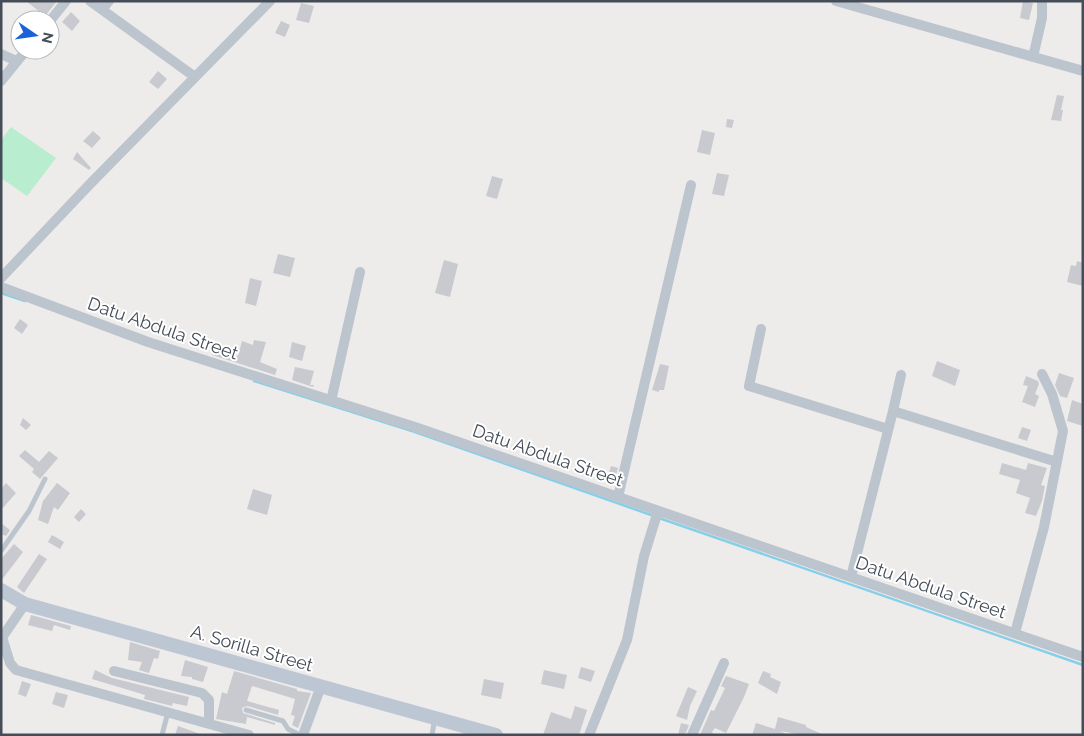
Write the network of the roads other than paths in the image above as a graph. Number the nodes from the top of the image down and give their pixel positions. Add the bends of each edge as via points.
1 (90, 1) edge
2 (110, 1) edge
3 (270, 1) edge
4 (836, 1) edge
5 (1042, 1) edge
6 (102, 10) junction
7 (1032, 57) junction
8 (18, 60) edge
9 (1083, 71) edge
10 (195, 78) junction
11 (1, 81) edge
12 (691, 184) dead end
13 (360, 272) dead end
14 (1, 278) edge
15 (1, 287) edge
16 (761, 330) dead end
17 (1042, 374) dead end
18 (901, 375) dead end
19 (331, 401) junction
20 (893, 411) junction
21 (888, 429) junction
22 (1057, 462) junction
23 (45, 479) dead end
24 (618, 497) junction
25 (658, 511) junction
26 (1, 551) edge
27 (852, 577) junction
28 (1, 590) edge
29 (25, 604) junction
30 (1015, 634) junction
31 (2, 638) edge
32 (1083, 657) edge
33 (724, 663) dead end
34 (114, 671) dead end
35 (321, 686) junction
36 (246, 710) dead end
37 (168, 712) junction
38 (435, 718) junction
39 (209, 722) junction
40 (162, 735) edge
41 (249, 735) edge
42 (302, 735) edge
43 (432, 735) edge
44 (496, 735) edge
45 (588, 735) edge
46 (692, 735) edge

1 - 6 street
2 - 6 street
3 - 10 street
4 - 7 street
5 - 7 street via 1042,18
6 - 10 street
7 - 9 street
8 - 11 street
10 - 14 street
12 - 24 street
13 - 19 street
15 - 19 street, Datu Abdula Street via 148,342
16 - 21 street via 749,386
17 - 22 street via 1063,431
18 - 20 street
19 - 24 street, Datu Abdula Street via 415,426
20 - 21 street
20 - 22 street
21 - 27 street
22 - 30 street via 1044,527
23 - 26 lane via 29,511
24 - 25 street, Datu Abdula Street
25 - 27 street, Datu Abdula Street
25 - 45 street via 644,556 627,640
27 - 30 street, Datu Abdula Street
28 - 29 street, A. Sorilla Street
29 - 31 street
29 - 35 street, A. Sorilla Street
30 - 32 street, Datu Abdula Street
31 - 37 street via 16,670
33 - 46 street
34 - 39 street via 202,693 209,700
35 - 38 street, A. Sorilla Street
35 - 42 street
36 - 42 lane via 283,721 288,729
37 - 39 street
37 - 40 lane
38 - 43 lane
38 - 44 street, A. Sorilla Street
39 - 41 street

